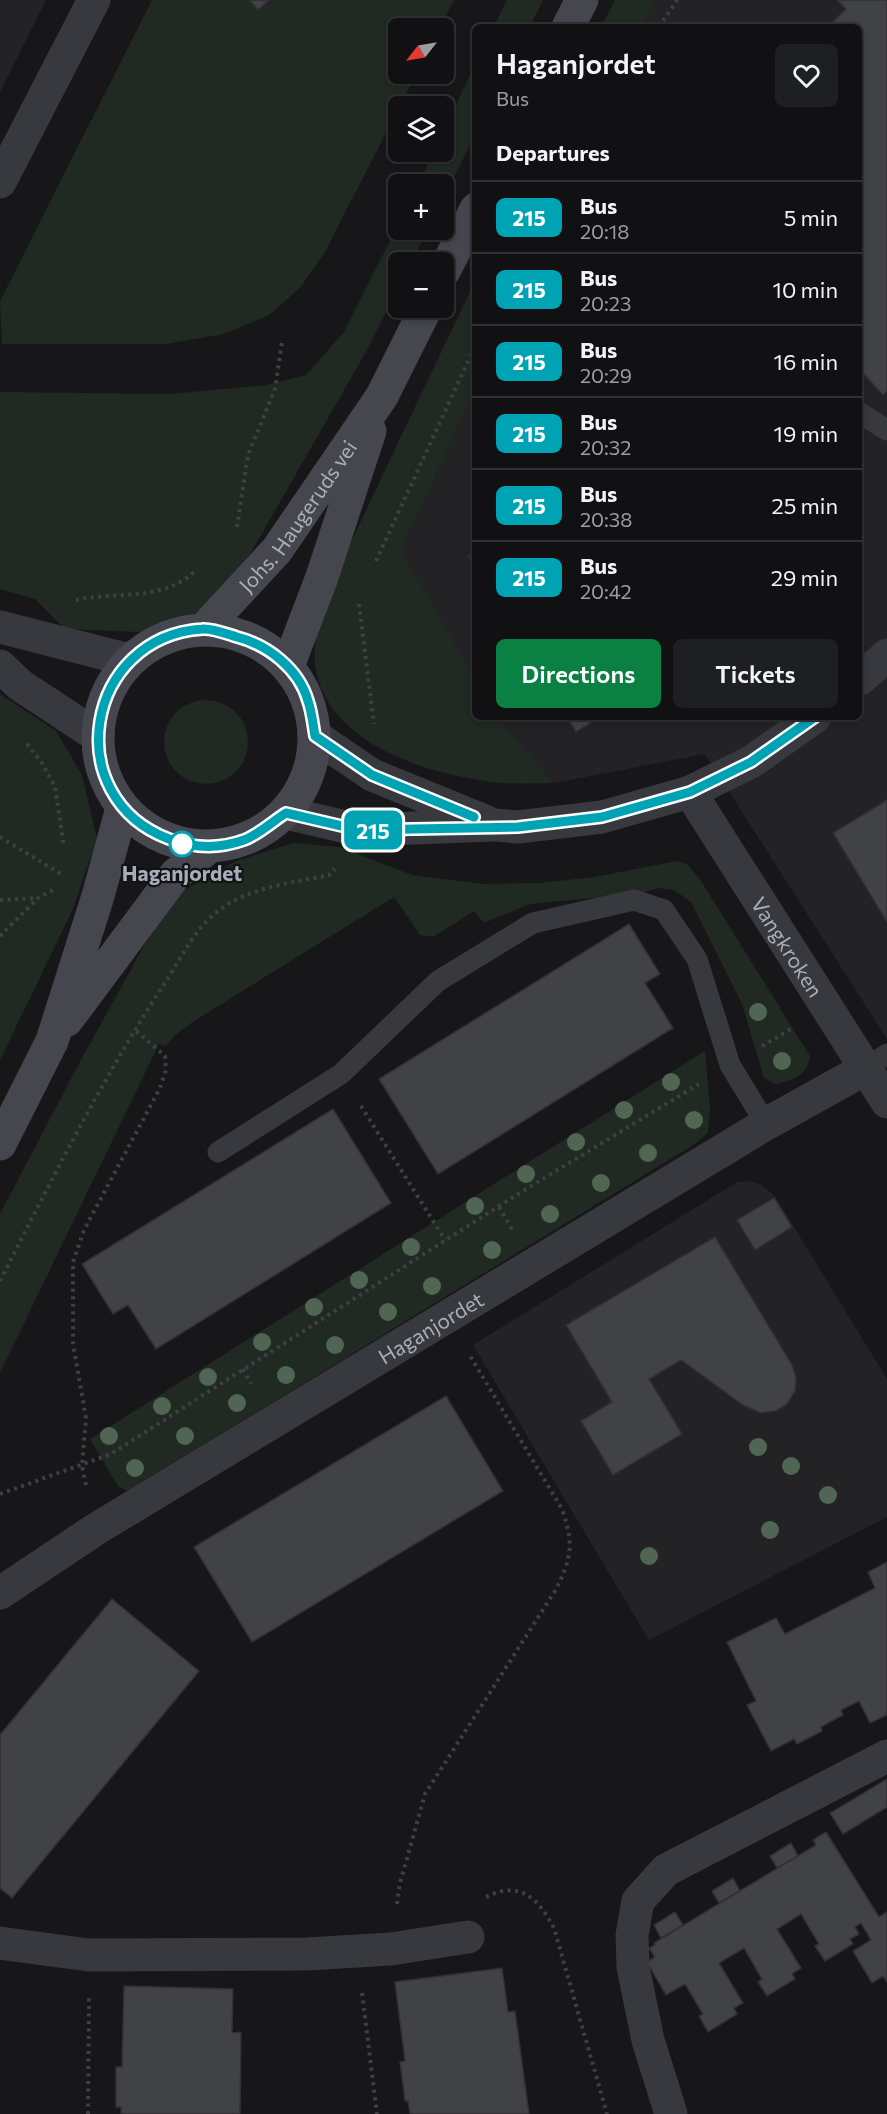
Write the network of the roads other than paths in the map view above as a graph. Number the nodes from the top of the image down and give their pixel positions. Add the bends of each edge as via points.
1 (94, 0) edge
2 (582, 0) edge
3 (570, 24) edge
4 (0, 182) edge
5 (472, 217) edge
6 (454, 252) edge
7 (421, 318) edge
8 (382, 396) junction
9 (862, 414) edge
10 (887, 430) edge
11 (0, 627) edge
12 (204, 629) junction
13 (887, 655) edge
14 (129, 660) junction
15 (0, 666) edge
16 (288, 666) junction
17 (862, 677) edge
18 (811, 720) edge
19 (96, 735) junction
20 (315, 736) junction
21 (690, 792) junction
22 (122, 808) junction
23 (286, 813) junction
24 (495, 825) junction
25 (209, 847) junction
26 (52, 1041) junction
27 (876, 1061) edge
28 (887, 1102) edge
29 (766, 1124) junction
30 (0, 1144) edge
31 (218, 1152) dead end
32 (0, 1593) edge
33 (887, 1756) edge
34 (468, 1937) road end
35 (0, 1942) edge
36 (671, 2114) edge

1 - 4 street
2 - 3 main road
5 - 6 main road
7 - 8 main road, Johs. Haugeruds vei
8 - 12 main road, Johs. Haugeruds vei via 277,550
8 - 16 main road, Johs. Haugeruds vei
9 - 10 lane
11 - 14 street
12 - 14 main road via 166,636
12 - 16 main road via 258,642
13 - 17 street
14 - 19 main road via 108,690
15 - 19 street via 20,686
16 - 20 main road via 308,699
18 - 21 street via 751,762
19 - 22 main road via 102,773
20 - 23 main road via 306,781
20 - 24 street via 372,775
21 - 24 street via 602,817 518,827
21 - 27 street, Vangkroken
22 - 25 main road via 151,832 186,846
22 - 26 main road
23 - 24 street via 359,830
23 - 25 main road via 245,840
25 - 26 main road via 175,875
26 - 30 main road
27 - 28 street, Vangkroken
27 - 29 street, Haganjordet
29 - 31 lane via 730,1065 697,959 664,910 634,900 533,923 438,981 341,1074
29 - 32 street, Haganjordet via 96,1529
33 - 36 street via 666,1870 638,1902 632,1935 633,1967 648,2040
34 - 35 street via 392,1950 307,1954 90,1955

